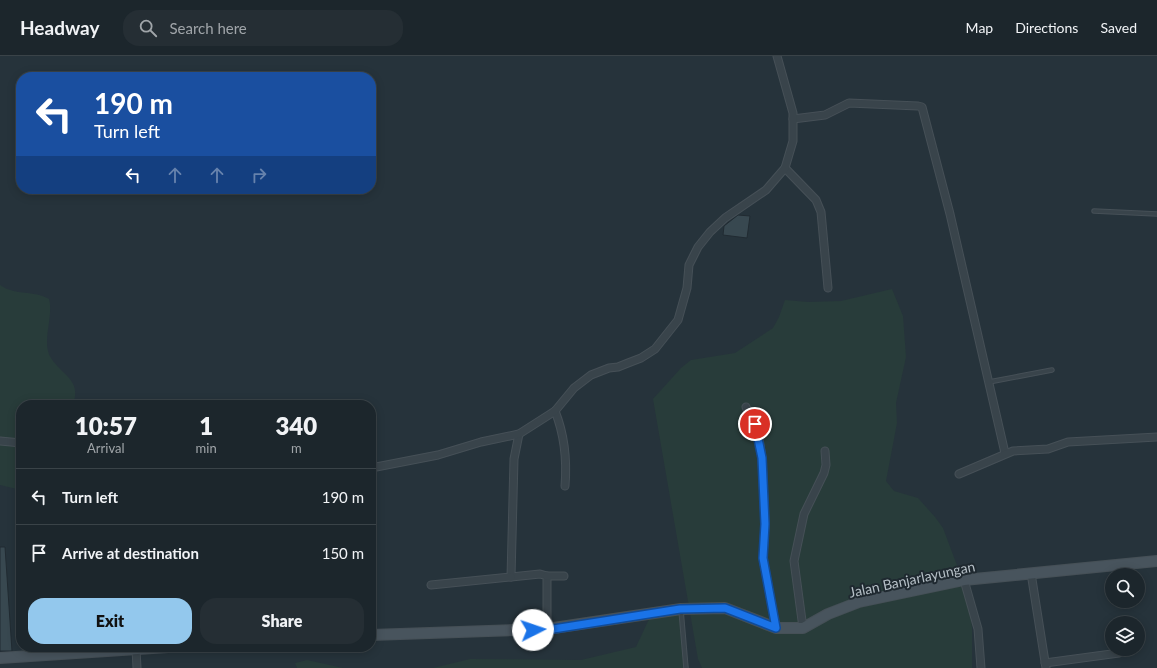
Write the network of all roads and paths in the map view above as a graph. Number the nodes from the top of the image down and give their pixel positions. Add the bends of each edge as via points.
1 (778, 56) edge
2 (793, 119) junction
3 (785, 168) junction
4 (1094, 211) dead end
5 (1157, 214) edge
6 (828, 288) dead end
7 (1052, 370) dead end
8 (989, 382) junction
9 (746, 407) dead end
10 (555, 412) junction
11 (519, 434) junction
12 (1157, 437) edge
13 (0, 441) edge
14 (16, 443) edge
15 (824, 451) dead end
16 (1005, 453) junction
17 (376, 467) edge
18 (959, 474) dead end
19 (565, 486) dead end
20 (1157, 561) edge
21 (1031, 573) junction
22 (547, 576) junction
23 (564, 576) dead end
24 (511, 577) junction
25 (964, 580) junction
26 (431, 585) dead end
27 (680, 609) junction
28 (776, 628) junction
29 (803, 628) junction
30 (547, 630) junction
31 (376, 635) edge
32 (91, 652) edge
33 (136, 652) edge
34 (1105, 655) edge
35 (0, 658) edge
36 (1046, 666) edge
37 (137, 668) edge
38 (686, 668) edge
39 (981, 668) edge

1 - 2 street
2 - 3 street via 793,141
2 - 8 street via 822,116 852,103 922,107 952,221
3 - 6 street via 816,200 821,212
3 - 10 street via 766,190 725,218 698,247 689,265 687,288 678,320 655,349 641,358 618,367 600,370 587,378 567,396
4 - 5 lane
7 - 8 lane
8 - 16 street
9 - 28 street via 759,438 762,458 765,524 763,558
10 - 11 street
10 - 19 street via 567,464
11 - 17 street via 438,455
11 - 24 street via 514,459
12 - 16 street via 1068,442 1048,449
13 - 14 street
15 - 29 street via 824,473 804,514 794,560
16 - 18 street
20 - 21 street, Jalan Banjarlayungan
21 - 25 street, Jalan Banjarlayungan
21 - 36 street
22 - 23 street
22 - 24 street via 540,574
22 - 30 street
24 - 26 street
25 - 29 street, Jalan Banjarlayungan via 859,602 828,614
25 - 39 street via 978,629
27 - 28 street, Jalan Banjarlayungan via 725,608
27 - 30 street, Jalan Banjarlayungan
27 - 38 lane
28 - 29 street, Jalan Banjarlayungan
30 - 31 street, Jalan Banjarlayungan
32 - 35 street
33 - 37 street
34 - 36 street

